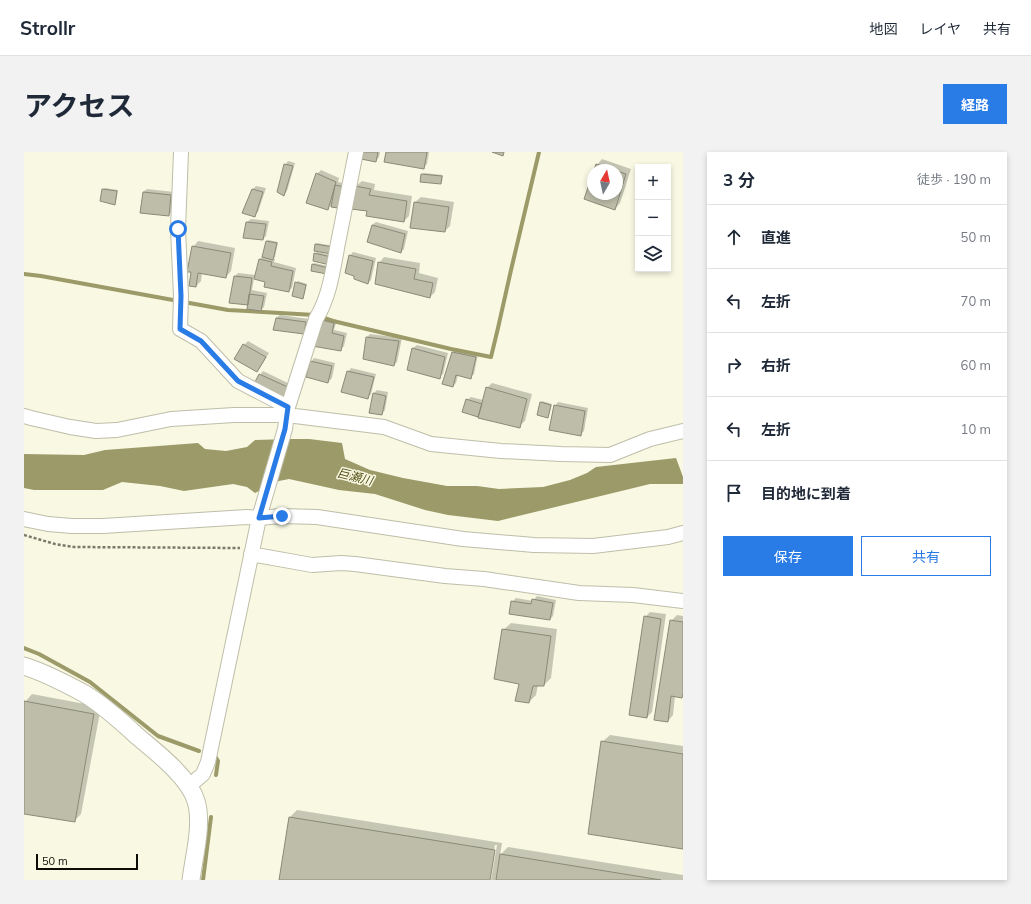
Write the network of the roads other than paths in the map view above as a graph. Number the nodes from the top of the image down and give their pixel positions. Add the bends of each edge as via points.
1 (181, 152) edge
2 (356, 152) edge
3 (24, 416) edge
4 (287, 417) junction
5 (683, 431) edge
6 (260, 516) junction
7 (24, 519) edge
8 (683, 533) edge
9 (252, 551) junction
10 (683, 601) edge
11 (24, 666) edge
12 (188, 787) junction
13 (191, 880) edge

1 - 4 street via 178,229 180,329 201,341 238,381
2 - 4 street via 326,298
3 - 4 street via 96,431 116,430 171,419 234,415
4 - 5 street via 384,427 431,444 561,454 610,455 650,439
4 - 6 street
6 - 7 street via 103,526 48,524
6 - 8 street via 317,517 463,539 534,545 593,546
6 - 9 street
9 - 10 street via 312,565 355,564 579,593 633,595
9 - 12 street via 208,762 203,774
11 - 12 street via 62,681 109,711 177,772
12 - 13 street via 196,800 199,817

